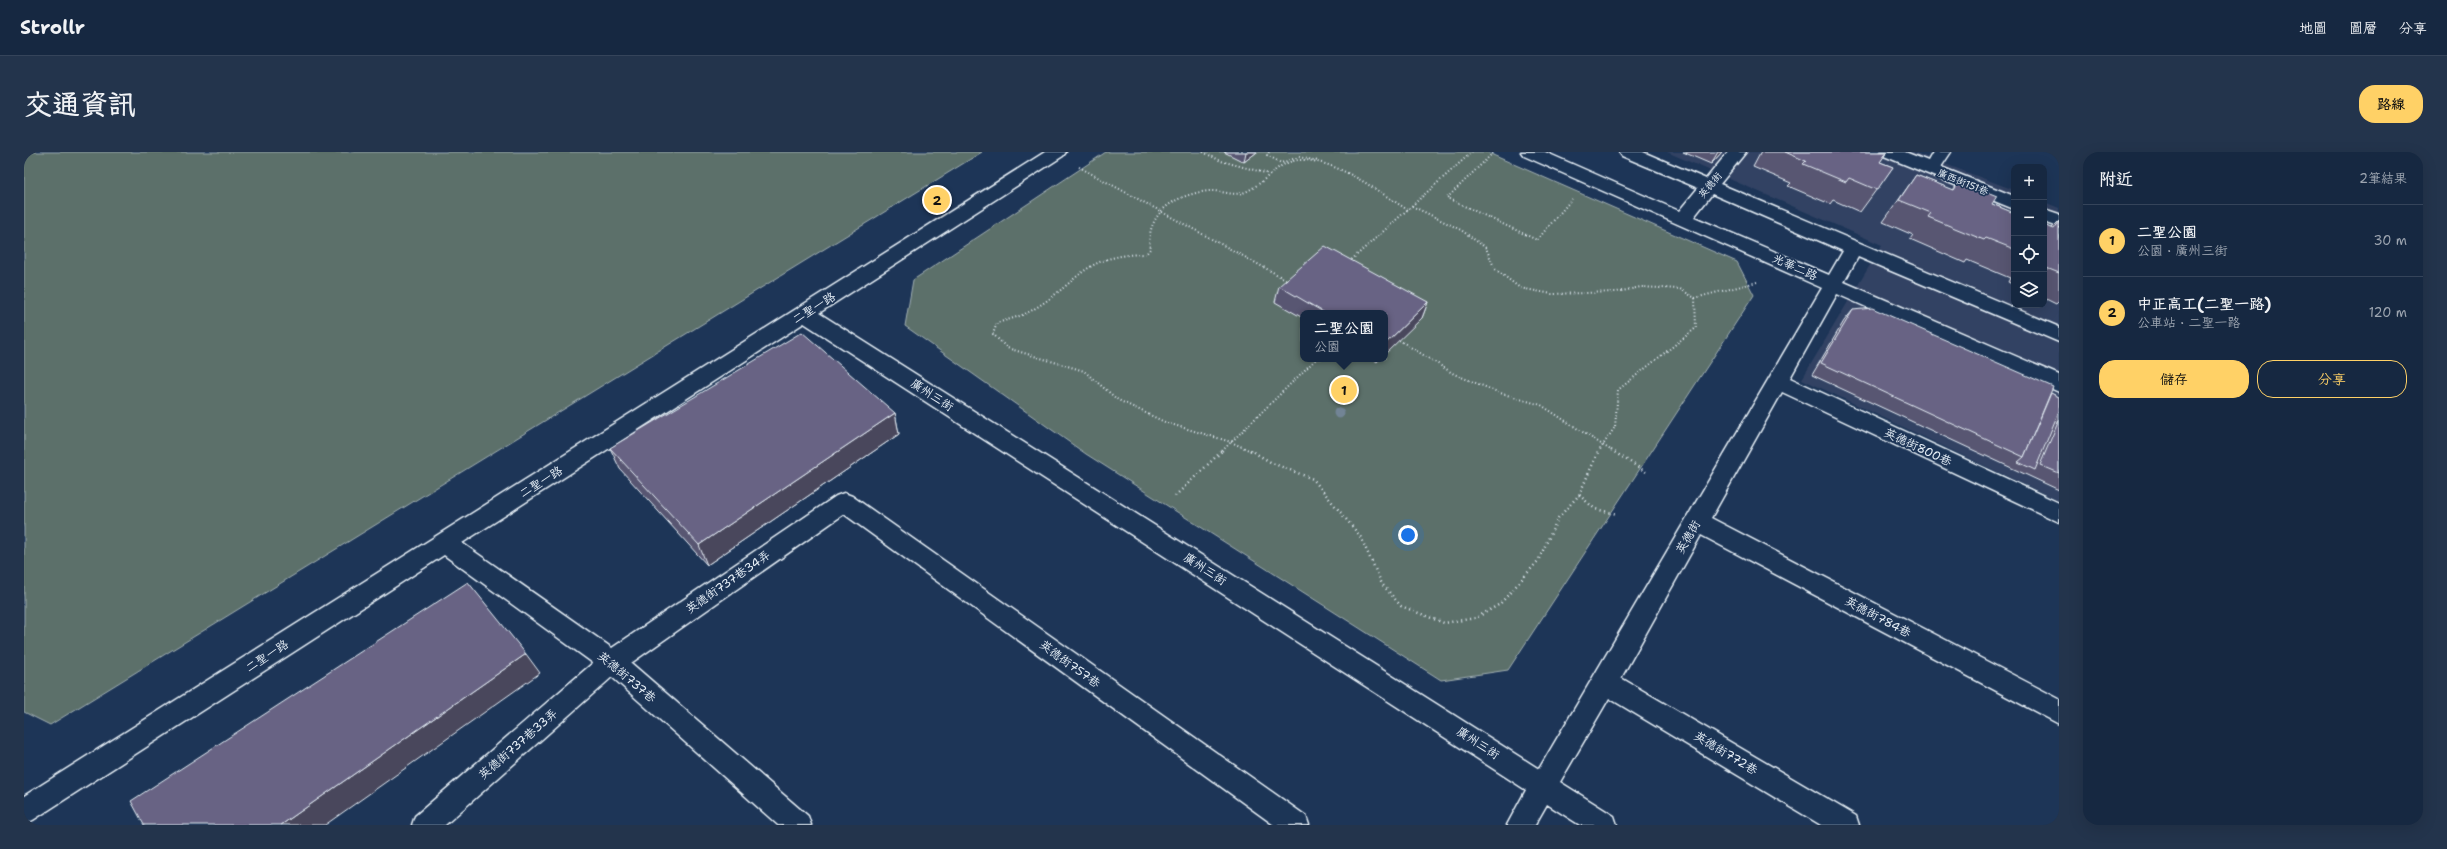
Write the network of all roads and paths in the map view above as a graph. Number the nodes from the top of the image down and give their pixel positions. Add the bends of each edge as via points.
1 (1057, 152) edge
2 (1203, 152) edge
3 (1268, 152) edge
4 (1472, 152) edge
5 (1530, 152) edge
6 (1628, 152) edge
7 (1737, 152) edge
8 (1890, 152) edge
9 (1942, 152) edge
10 (1493, 153) dead end
11 (1281, 163) junction
12 (1322, 163) junction
13 (1078, 167) dead end
14 (1931, 169) junction
15 (1269, 174) junction
16 (1709, 186) junction
17 (1574, 196) dead end
18 (2011, 202) edge
19 (1412, 206) junction
20 (1408, 210) junction
21 (1160, 211) junction
22 (2047, 216) edge
23 (1683, 218) junction
24 (2059, 221) edge
25 (1854, 248) junction
26 (1344, 267) edge
27 (1760, 281) dead end
28 (1295, 284) edge
29 (1833, 284) junction
30 (1695, 298) junction
31 (805, 314) junction
32 (2059, 335) edge
33 (1399, 340) edge
34 (1313, 362) edge
35 (1777, 381) junction
36 (2059, 384) edge
37 (1231, 442) junction
38 (1602, 443) junction
39 (1646, 472) dead end
40 (1579, 495) junction
41 (1175, 496) dead end
42 (844, 502) joint
43 (2059, 513) edge
44 (1617, 514) dead end
45 (1697, 522) junction
46 (444, 543) junction
47 (612, 662) junction
48 (1605, 682) junction
49 (2059, 712) edge
50 (1543, 785) junction
51 (24, 811) edge
52 (425, 825) edge
53 (798, 825) edge
54 (1296, 825) edge
55 (1520, 825) edge
56 (1604, 825) edge
57 (1846, 825) edge

1 - 31 street, 二聖一路
2 - 15 path via 1221,161
3 - 11 path via 1267,155
4 - 19 path
5 - 23 street, 光華二路
6 - 16 street
7 - 16 street, 英德街
8 - 14 street, 廣西街151巷
9 - 14 street
10 - 17 path via 1447,198 1537,240
11 - 12 path via 1304,160
11 - 12 path via 1293,156 1308,157
11 - 15 path
12 - 20 path
13 - 21 path
14 - 18 street, 廣西街151巷
15 - 21 path via 1241,194 1209,191 1182,198
16 - 23 street, 英德街
16 - 25 street
19 - 20 path
19 - 30 path via 1461,230 1486,248 1495,269 1520,288 1552,294 1617,292 1641,287 1680,289
20 - 26 path
21 - 28 path
21 - 37 path via 1150,225 1147,240 1150,249 1146,254 1110,255 1081,270 1053,296 1033,310 997,323 993,334 1007,348 1084,371 1118,400 1167,423
22 - 24 street
23 - 29 street, 光華二路
25 - 29 street, 英德街
25 - 32 street
27 - 30 path
29 - 35 street, 英德街
29 - 36 street, 光華二路
30 - 38 path via 1696,328 1618,390 1615,426
31 - 46 street, 二聖一路
31 - 50 street, 廣州三街
33 - 38 path via 1454,374 1500,393 1541,405
34 - 37 path
35 - 43 street, 英德街800巷
35 - 45 street, 英德街
37 - 40 path via 1272,463 1313,479 1360,536 1382,584 1401,606 1444,623 1476,618 1500,604 1538,561 1558,518
37 - 41 path
38 - 39 path
38 - 40 path
40 - 44 path via 1589,507
42 - 47 street, 英德街737巷34弄
42 - 54 street, 英德街757巷
45 - 48 street, 英德街
45 - 49 street, 英德街784巷
46 - 47 street, 英德街737巷
46 - 51 street, 二聖一路
47 - 52 street, 英德街737巷33弄
47 - 53 street, 英德街737巷
48 - 50 street, 英德街
48 - 57 street, 英德街772巷
50 - 55 street, 英德街
50 - 56 street, 廣州三街

